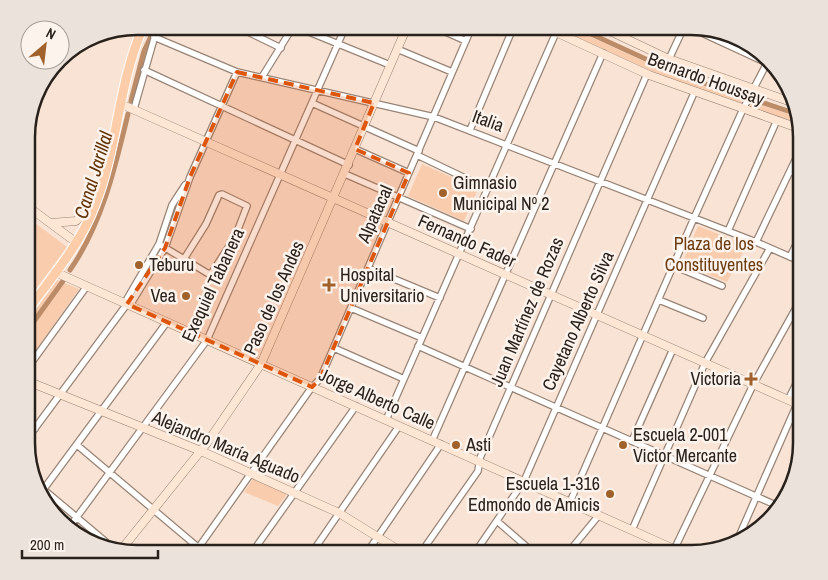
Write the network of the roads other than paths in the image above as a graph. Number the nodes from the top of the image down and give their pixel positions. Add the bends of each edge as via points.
1 (140, 35) edge
2 (155, 35) edge
3 (157, 35) edge
4 (254, 35) edge
5 (288, 35) edge
6 (316, 35) edge
7 (342, 35) edge
8 (403, 35) edge
9 (452, 35) edge
10 (468, 35) edge
11 (510, 35) edge
12 (556, 35) edge
13 (568, 35) edge
14 (618, 35) edge
15 (680, 35) edge
16 (715, 38) edge
17 (466, 41) junction
18 (338, 44) junction
19 (280, 48) junction
20 (397, 49) junction
21 (603, 53) junction
22 (751, 54) edge
23 (669, 59) junction
24 (390, 65) junction
25 (765, 67) edge
26 (144, 70) junction
27 (237, 72) junction
28 (452, 72) junction
29 (647, 74) junction
30 (262, 78) junction
31 (318, 90) junction
32 (694, 92) junction
33 (751, 95) junction
34 (786, 102) edge
35 (374, 103) junction
36 (121, 104) junction
37 (312, 104) junction
38 (222, 106) junction
39 (743, 109) junction
40 (134, 110) junction
41 (434, 117) junction
42 (777, 120) junction
43 (792, 126) edge
44 (364, 127) junction
45 (470, 130) junction
46 (296, 139) junction
47 (208, 142) junction
48 (508, 144) junction
49 (355, 149) junction
50 (418, 153) junction
51 (556, 163) junction
52 (348, 164) junction
53 (793, 165) edge
54 (790, 171) junction
55 (793, 172) edge
56 (410, 173) junction
57 (280, 174) junction
58 (345, 174) junction
59 (601, 180) junction
60 (488, 189) junction
61 (399, 197) junction
62 (334, 198) junction
63 (647, 199) junction
64 (95, 205) junction
65 (35, 214) edge
66 (694, 218) junction
67 (388, 222) junction
68 (51, 224) junction
69 (471, 229) junction
70 (728, 231) junction
71 (756, 242) junction
72 (76, 243) junction
73 (162, 246) junction
74 (770, 248) junction
75 (793, 251) edge
76 (459, 254) junction
77 (790, 257) junction
78 (793, 258) edge
79 (184, 259) junction
80 (674, 266) junction
81 (368, 268) junction
82 (56, 272) junction
83 (506, 275) junction
84 (87, 286) junction
85 (722, 286) dead end
86 (551, 295) junction
87 (440, 298) junction
88 (35, 300) edge
89 (659, 300) junction
90 (127, 304) junction
91 (351, 308) junction
92 (793, 313) edge
93 (598, 316) junction
94 (703, 318) dead end
95 (167, 322) junction
96 (644, 336) junction
97 (422, 338) junction
98 (207, 340) junction
99 (418, 346) junction
100 (334, 348) junction
101 (673, 349) junction
102 (35, 358) edge
103 (705, 363) junction
104 (261, 364) junction
105 (466, 367) junction
106 (404, 379) junction
107 (35, 383) edge
108 (753, 385) junction
109 (312, 387) junction
110 (511, 387) junction
111 (793, 390) edge
112 (61, 394) junction
113 (788, 400) junction
114 (793, 402) edge
115 (356, 406) junction
116 (557, 408) junction
117 (102, 411) junction
118 (793, 418) edge
119 (386, 420) junction
120 (399, 426) junction
121 (144, 428) junction
122 (603, 428) junction
123 (35, 429) edge
124 (432, 441) junction
125 (632, 441) junction
126 (441, 444) junction
127 (77, 445) junction
128 (201, 451) junction
129 (663, 455) junction
130 (479, 462) junction
131 (110, 473) junction
132 (251, 473) junction
133 (710, 476) junction
134 (524, 482) junction
135 (46, 487) edge
136 (295, 493) junction
137 (756, 496) junction
138 (51, 499) edge
139 (570, 502) junction
140 (773, 504) edge
141 (154, 510) junction
142 (338, 513) junction
143 (599, 515) junction
144 (77, 517) junction
145 (497, 521) junction
146 (73, 522) edge
147 (632, 530) junction
148 (741, 532) edge
149 (378, 536) junction
150 (102, 539) edge
151 (126, 544) edge
152 (195, 545) edge
153 (201, 545) edge
154 (257, 545) edge
155 (317, 545) edge
156 (372, 545) edge
157 (392, 545) edge
158 (426, 545) edge
159 (480, 545) edge
160 (525, 545) edge
161 (574, 545) edge
162 (661, 545) edge
163 (677, 545) edge

1 - 36 main road
2 - 26 street
3 - 27 street, Italia
4 - 19 street
5 - 19 street
6 - 18 street
7 - 18 street, Exequiel Tabanera
8 - 20 street, Paso de los Andes
9 - 17 street
10 - 17 street, Alpatacal
11 - 45 street
12 - 48 street
13 - 21 street, Bernardo Houssay
14 - 23 street
15 - 23 street
16 - 22 street
17 - 28 street, Alpatacal
18 - 24 street
18 - 31 street, Exequiel Tabanera
19 - 30 street
20 - 24 street, Paso de los Andes
20 - 28 street
21 - 29 street, Bernardo Houssay
21 - 51 street
23 - 33 street
24 - 35 street, Paso de los Andes
25 - 33 street
26 - 38 street
26 - 40 street
27 - 30 street, Italia
27 - 38 street
28 - 41 street, Alpatacal
29 - 32 street, Bernardo Houssay
29 - 59 street, Juan Martínez de Rozas
30 - 31 street, Italia
31 - 35 street, Italia
31 - 37 street, Exequiel Tabanera
32 - 39 street, Bernardo Houssay
32 - 63 street, Cayetano Alberto Silva
33 - 34 street
33 - 39 street
35 - 41 street, Italia
35 - 44 street, Paso de los Andes
36 - 40 street, Fernando Fader
36 - 64 main road
37 - 44 street
37 - 46 street, Exequiel Tabanera
38 - 46 street
38 - 47 street
39 - 42 street, Bernardo Houssay
39 - 66 street
40 - 47 street, Fernando Fader
41 - 45 street, Italia
41 - 50 street, Alpatacal
42 - 43 street, Bernardo Houssay
42 - 70 street
44 - 49 street, Paso de los Andes
44 - 50 street
45 - 48 street, Italia
46 - 52 street
46 - 57 street, Exequiel Tabanera
47 - 57 street, Fernando Fader
47 - 73 street
48 - 51 street, Italia
48 - 60 street
49 - 52 street, Paso de los Andes
49 - 56 street
50 - 56 street, Alpatacal
50 - 60 street
51 - 59 street, Italia
51 - 83 street
52 - 58 street, Paso de los Andes
53 - 54 street
54 - 55 street
54 - 71 street
56 - 61 street, Alpatacal
57 - 62 street, Fernando Fader
57 - 98 street, Exequiel Tabanera
58 - 61 street
58 - 62 street, Paso de los Andes
59 - 63 street, Italia
59 - 86 street, Juan Martínez de Rozas
60 - 69 street
61 - 67 street, Alpatacal
61 - 69 street
62 - 67 street, Fernando Fader
62 - 104 street, Paso de los Andes
63 - 66 street, Italia
63 - 93 street, Cayetano Alberto Silva
64 - 68 street via 76,221
64 - 72 main road
65 - 68 street
66 - 70 street, Italia
66 - 80 street
67 - 76 street, Fernando Fader
67 - 81 street, Alpatacal
68 - 72 street
69 - 76 street
70 - 71 street, Italia
71 - 74 street, Italia
72 - 82 main road
73 - 79 street
73 - 90 street via 132,302
74 - 77 street, Italia
74 - 103 street
75 - 77 street
76 - 83 street, Fernando Fader
76 - 87 street
77 - 78 street, Italia
79 - 79 street via 208,273 213,272 235,237 246,206 220,195
80 - 85 street
80 - 89 street
81 - 87 street
81 - 91 street, Alpatacal
82 - 84 street, Jorge Alberto Calle
82 - 88 main road
83 - 86 street, Fernando Fader
83 - 105 street
84 - 90 street, Jorge Alberto Calle
84 - 102 street
86 - 93 street, Fernando Fader
86 - 110 street, Juan Martínez de Rozas
87 - 97 street
89 - 94 street
89 - 96 street
90 - 95 street, Jorge Alberto Calle
90 - 112 street
91 - 97 street
91 - 100 street, Alpatacal
92 - 108 street
93 - 96 street, Fernando Fader
93 - 116 street, Cayetano Alberto Silva
95 - 98 street, Jorge Alberto Calle
95 - 117 street
96 - 101 street, Fernando Fader
96 - 122 street
97 - 99 street
98 - 104 street, Jorge Alberto Calle
98 - 121 street, Exequiel Tabanera
99 - 105 street
99 - 106 street
100 - 106 street
100 - 109 street, Alpatacal via 320,378
101 - 103 street, Fernando Fader
101 - 125 street
103 - 108 street, Fernando Fader
103 - 129 street
104 - 109 street, Jorge Alberto Calle
104 - 128 street, Paso de los Andes
105 - 110 street
105 - 124 street
106 - 119 street
107 - 112 street, Alejandro María Aguado
108 - 113 street, Fernando Fader
108 - 133 street
109 - 115 street, Jorge Alberto Calle
109 - 132 street, Alpatacal
110 - 116 street
110 - 130 street, Juan Martínez de Rozas
111 - 113 street
112 - 117 street, Alejandro María Aguado
112 - 123 street
113 - 114 street, Fernando Fader
115 - 119 street, Jorge Alberto Calle
115 - 136 street
116 - 122 street
116 - 134 street, Cayetano Alberto Silva
117 - 121 street, Alejandro María Aguado
117 - 127 street
118 - 137 street
119 - 120 street, Jorge Alberto Calle
120 - 124 street, Jorge Alberto Calle
120 - 142 street
121 - 128 street, Alejandro María Aguado
121 - 131 street, Exequiel Tabanera
122 - 125 street
122 - 139 street
124 - 126 street, Jorge Alberto Calle
125 - 129 street
126 - 130 street, Jorge Alberto Calle
126 - 149 street
127 - 131 street
127 - 135 street
128 - 132 street, Alejandro María Aguado
128 - 141 street, Paso de los Andes
129 - 133 street
129 - 147 street
130 - 134 street, Jorge Alberto Calle
130 - 158 street, Juan Martínez de Rozas via 478,471
131 - 141 street
131 - 144 street, Exequiel Tabanera
132 - 136 street, Alejandro María Aguado
132 - 153 street, Alpatacal
133 - 137 street
133 - 163 street
134 - 139 street, Jorge Alberto Calle
134 - 145 street, Cayetano Alberto Silva
136 - 142 street, Alejandro María Aguado
136 - 154 street
137 - 140 street
137 - 148 street
138 - 144 street
139 - 143 street, Jorge Alberto Calle
141 - 151 street, Paso de los Andes
141 - 152 street
142 - 149 street, Alejandro María Aguado
142 - 155 street
143 - 147 street, Jorge Alberto Calle
143 - 161 street
144 - 146 street, Exequiel Tabanera
144 - 150 street
145 - 159 street, Cayetano Alberto Silva
145 - 160 street
147 - 162 street, Jorge Alberto Calle
149 - 156 street
149 - 157 street, Alejandro María Aguado

